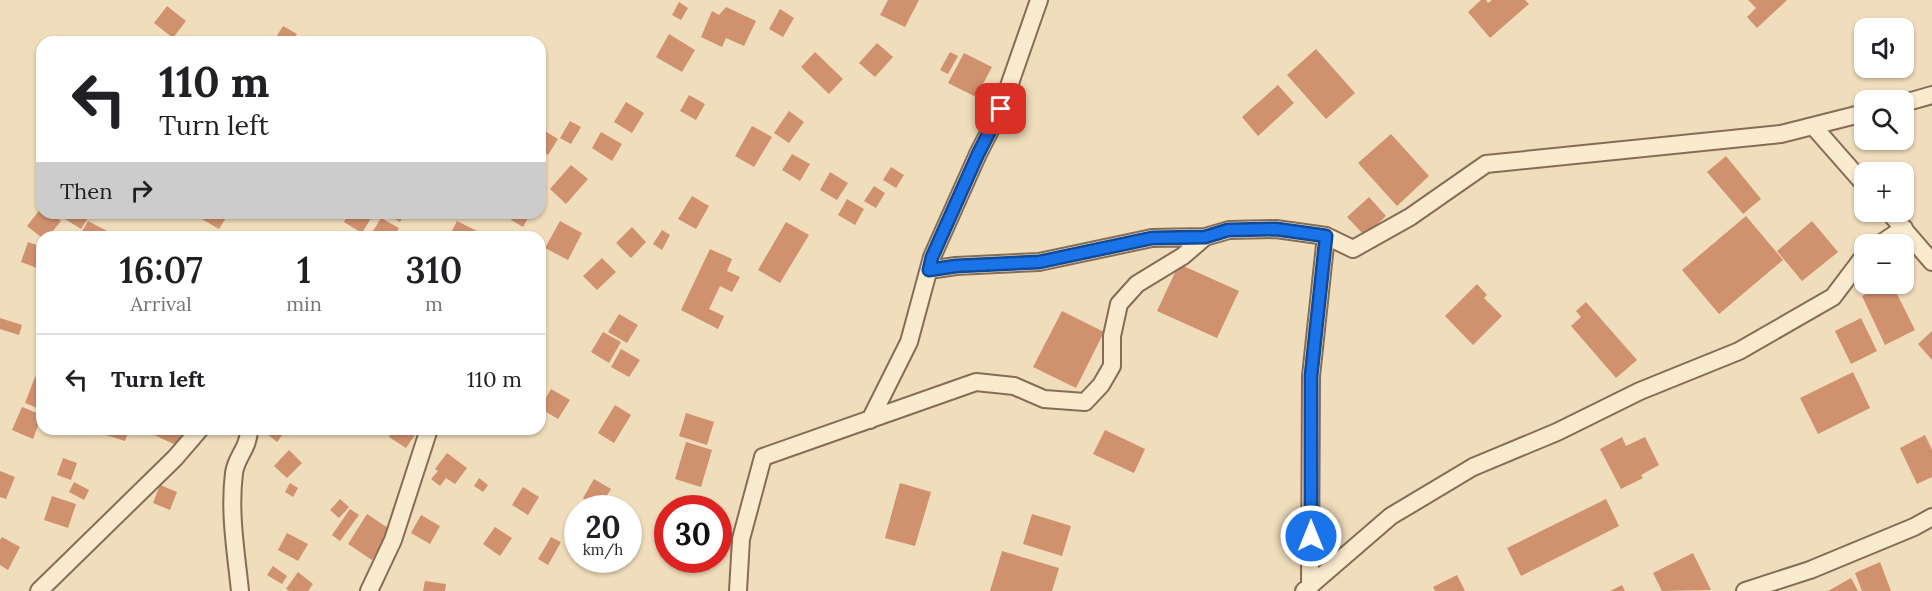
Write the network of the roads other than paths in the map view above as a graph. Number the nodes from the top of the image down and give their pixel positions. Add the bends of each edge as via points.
1 (1039, 0) edge
2 (1932, 95) edge
3 (1914, 100) edge
4 (1854, 116) edge
5 (1813, 126) junction
6 (1854, 173) edge
7 (1898, 222) edge
8 (1904, 228) junction
9 (1895, 234) edge
10 (1326, 236) junction
11 (1205, 237) junction
12 (1932, 262) edge
13 (1854, 269) edge
14 (929, 270) junction
15 (870, 420) junction
16 (195, 435) edge
17 (249, 435) edge
18 (427, 435) edge
19 (1932, 517) edge
20 (1307, 589) edge
21 (39, 591) edge
22 (240, 591) edge
23 (369, 591) edge
24 (738, 591) edge
25 (1745, 591) edge

1 - 14 street via 1001,109
2 - 3 street
4 - 5 street
5 - 6 street
5 - 10 street via 1780,134 1486,164 1410,217 1353,249
7 - 8 street
8 - 9 street
8 - 12 street
10 - 11 street via 1276,229 1228,230
10 - 20 street via 1311,376
11 - 14 street via 1152,238 1039,262
11 - 15 street via 1183,256 1137,284 1119,304 1112,336 1112,366 1101,386 1085,402 1044,399 1014,386 976,382
13 - 20 street via 1833,297 1739,351 1473,467 1391,516
14 - 15 street via 909,342
15 - 24 street via 763,458 741,539
16 - 21 street
17 - 22 street via 234,469 231,507
18 - 23 street via 393,540
19 - 25 street via 1810,570

